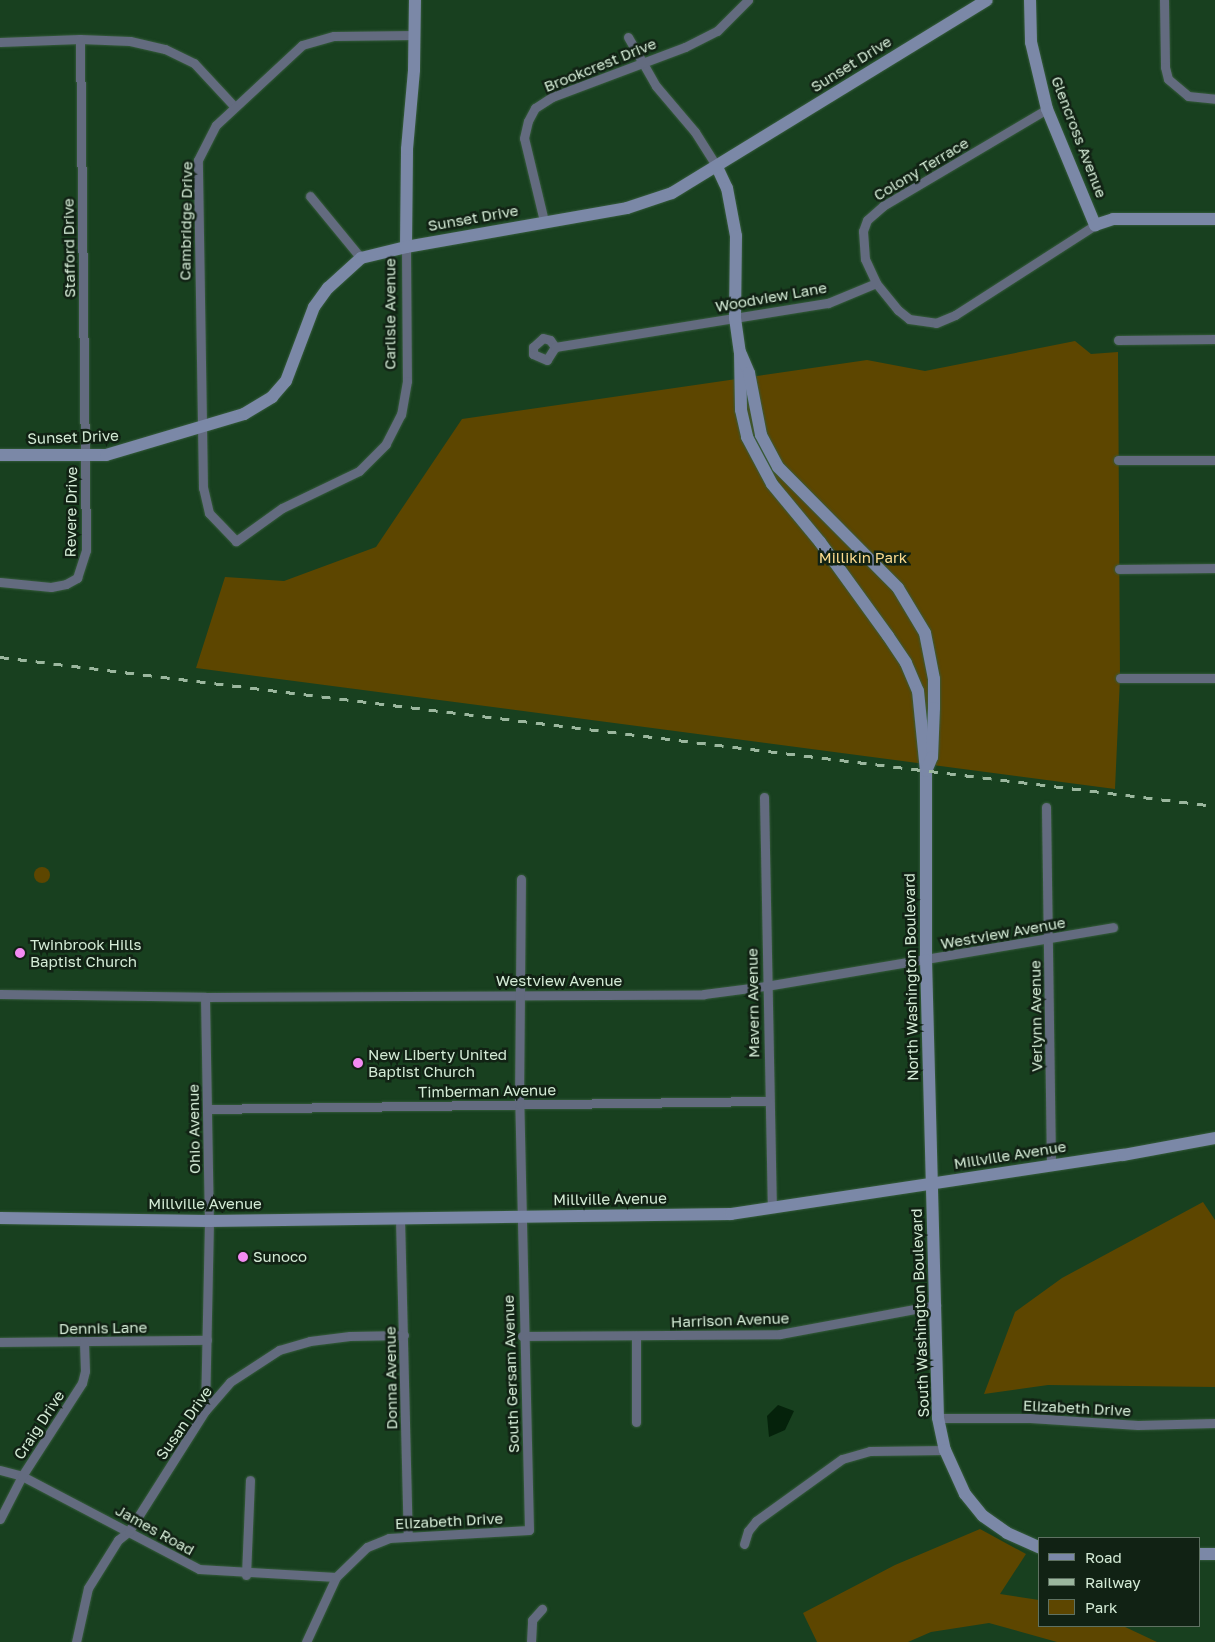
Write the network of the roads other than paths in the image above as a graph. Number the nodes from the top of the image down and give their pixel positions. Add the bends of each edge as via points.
1 (415, 0) edge
2 (748, 0) edge
3 (987, 0) edge
4 (1030, 0) edge
5 (1164, 0) edge
6 (415, 35) junction
7 (628, 37) dead end
8 (80, 39) junction
9 (0, 42) edge
10 (641, 64) junction
11 (1215, 99) edge
12 (234, 106) junction
13 (1047, 109) junction
14 (717, 167) junction
15 (310, 196) dead end
16 (1215, 218) edge
17 (544, 221) junction
18 (1095, 225) junction
19 (406, 247) junction
20 (361, 258) junction
21 (876, 282) junction
22 (735, 318) junction
23 (1215, 339) edge
24 (1118, 340) dead end
25 (555, 347) dead end
26 (740, 352) junction
27 (200, 428) junction
28 (0, 455) edge
29 (86, 455) junction
30 (1118, 460) dead end
31 (1215, 460) edge
32 (236, 541) joint
33 (1215, 568) edge
34 (1119, 569) dead end
35 (0, 582) edge
36 (1120, 678) dead end
37 (1215, 678) edge
38 (926, 771) junction
39 (764, 796) dead end
40 (1046, 807) dead end
41 (521, 879) dead end
42 (1113, 927) dead end
43 (1049, 939) junction
44 (926, 960) junction
45 (766, 986) junction
46 (0, 994) edge
47 (520, 995) junction
48 (205, 997) junction
49 (768, 1101) junction
50 (519, 1104) junction
51 (207, 1109) junction
52 (1215, 1138) edge
53 (1051, 1165) junction
54 (932, 1183) junction
55 (772, 1208) junction
56 (521, 1217) junction
57 (0, 1218) edge
58 (400, 1218) junction
59 (209, 1221) junction
60 (936, 1305) junction
61 (404, 1335) junction
62 (522, 1336) junction
63 (636, 1336) junction
64 (207, 1340) junction
65 (0, 1342) edge
66 (84, 1342) junction
67 (205, 1411) junction
68 (938, 1418) junction
69 (636, 1422) dead end
70 (1215, 1423) edge
71 (945, 1450) junction
72 (0, 1470) edge
73 (22, 1476) junction
74 (250, 1480) dead end
75 (0, 1519) edge
76 (529, 1530) joint
77 (129, 1531) junction
78 (408, 1537) junction
79 (744, 1544) dead end
80 (1038, 1547) edge
81 (1200, 1554) edge
82 (1215, 1554) edge
83 (246, 1574) junction
84 (336, 1577) junction
85 (542, 1609) dead end
86 (76, 1642) edge
87 (306, 1642) edge
88 (531, 1642) edge

1 - 6 street, Carlisle Avenue
2 - 10 street, Brookcrest Drive via 717,31
3 - 14 street, Sunset Drive
4 - 13 street, Glencross Avenue via 1031,42
5 - 11 street via 1168,79 1188,96
6 - 12 street, Cambridge Drive via 334,36 302,45
6 - 19 street, Carlisle Avenue via 407,149
7 - 10 street, North Washington Boulevard
8 - 9 street
8 - 12 street via 130,41 165,48 194,63
8 - 29 street, Stafford Drive
10 - 14 street, North Washington Boulevard via 695,132
10 - 17 street, Brookcrest Drive via 552,97 535,108 524,138
12 - 27 street, Cambridge Drive via 216,125 198,160
13 - 18 street, Glencross Avenue
13 - 21 street, Colony Terrace via 883,206 867,220 862,243 865,260
14 - 17 street, Sunset Drive via 672,192 627,208
14 - 22 street, North Washington Boulevard via 727,188 736,236
15 - 20 street
16 - 18 street via 1113,219
17 - 19 street, Sunset Drive
18 - 21 street via 956,315 936,323 909,318 898,310
19 - 20 street, Sunset Drive
19 - 32 street, Carlisle Avenue via 407,380 401,414 386,444 360,471 282,508
20 - 27 street, Sunset Drive via 328,288 314,307 295,363 272,397 244,414
21 - 22 street, Woodview Lane via 828,303
22 - 25 street, Woodview Lane
22 - 26 street, North Washington Boulevard
23 - 24 street
26 - 38 street, North Washington Boulevard via 741,410 747,437 772,484 852,586 906,663 921,705
26 - 38 street, North Washington Boulevard via 749,373 761,435 778,467 898,588 925,633 934,679 932,756
27 - 29 street, Sunset Drive via 128,451
27 - 32 street, Cambridge Drive via 205,502 209,513
28 - 29 street, Sunset Drive
29 - 35 street, Revere Drive via 86,550 77,578 51,587
30 - 31 street
33 - 34 street
36 - 37 street
38 - 44 street, North Washington Boulevard
39 - 45 street, Mavern Avenue
40 - 43 street, Verlynn Avenue
41 - 47 street, South Gersam Avenue
42 - 43 street, Westview Avenue
43 - 44 street, Westview Avenue
43 - 53 street, Verlynn Avenue
44 - 45 street, Westview Avenue
44 - 54 street, North Washington Boulevard
45 - 47 street, Westview Avenue via 704,994
45 - 49 street, Mavern Avenue
46 - 48 street, Westview Avenue
47 - 48 street, Westview Avenue
47 - 50 street, South Gersam Avenue
48 - 51 street, Ohio Avenue
49 - 50 street, Timberman Avenue
49 - 55 street, Mavern Avenue
50 - 51 street, Timberman Avenue
50 - 56 street, South Gersam Avenue
51 - 59 street, Ohio Avenue
52 - 53 street, Millville Avenue
53 - 54 street, Millville Avenue
54 - 55 street, Millville Avenue
54 - 60 street, South Washington Boulevard
55 - 56 street, Millville Avenue via 731,1214
56 - 58 street, Millville Avenue
56 - 62 street, South Gersam Avenue
57 - 59 street, Millville Avenue
58 - 59 street, Millville Avenue
58 - 61 street, Donna Avenue
59 - 64 street, Ohio Avenue
60 - 63 street, Harrison Avenue via 780,1334
60 - 68 street, South Washington Boulevard
61 - 67 street, Susan Drive via 350,1336 279,1350 230,1382
61 - 78 street, Donna Avenue
62 - 63 street, Harrison Avenue
62 - 76 street, South Gersam Avenue
63 - 69 street
64 - 66 street, Dennis Lane
64 - 67 street, Ohio Avenue
65 - 66 street, Dennis Lane
66 - 73 street, Craig Drive via 82,1383
67 - 77 street, Susan Drive
68 - 70 street, Elizabeth Drive via 1030,1418 1138,1425
68 - 71 street, South Washington Boulevard
71 - 79 street via 870,1451 842,1459 756,1521
71 - 80 street, South Washington Boulevard via 965,1494 983,1516 1007,1533
72 - 73 street, James Road
73 - 75 street, Craig Drive
73 - 77 street, James Road
74 - 83 street
76 - 78 street, Elizabeth Drive
77 - 83 street, James Road via 199,1570
77 - 86 street, Susan Drive via 118,1540 88,1588
78 - 84 street, Elizabeth Drive via 389,1538 367,1547
81 - 82 street
83 - 84 street, James Road
84 - 87 street, Elizabeth Drive
85 - 88 street via 532,1620

